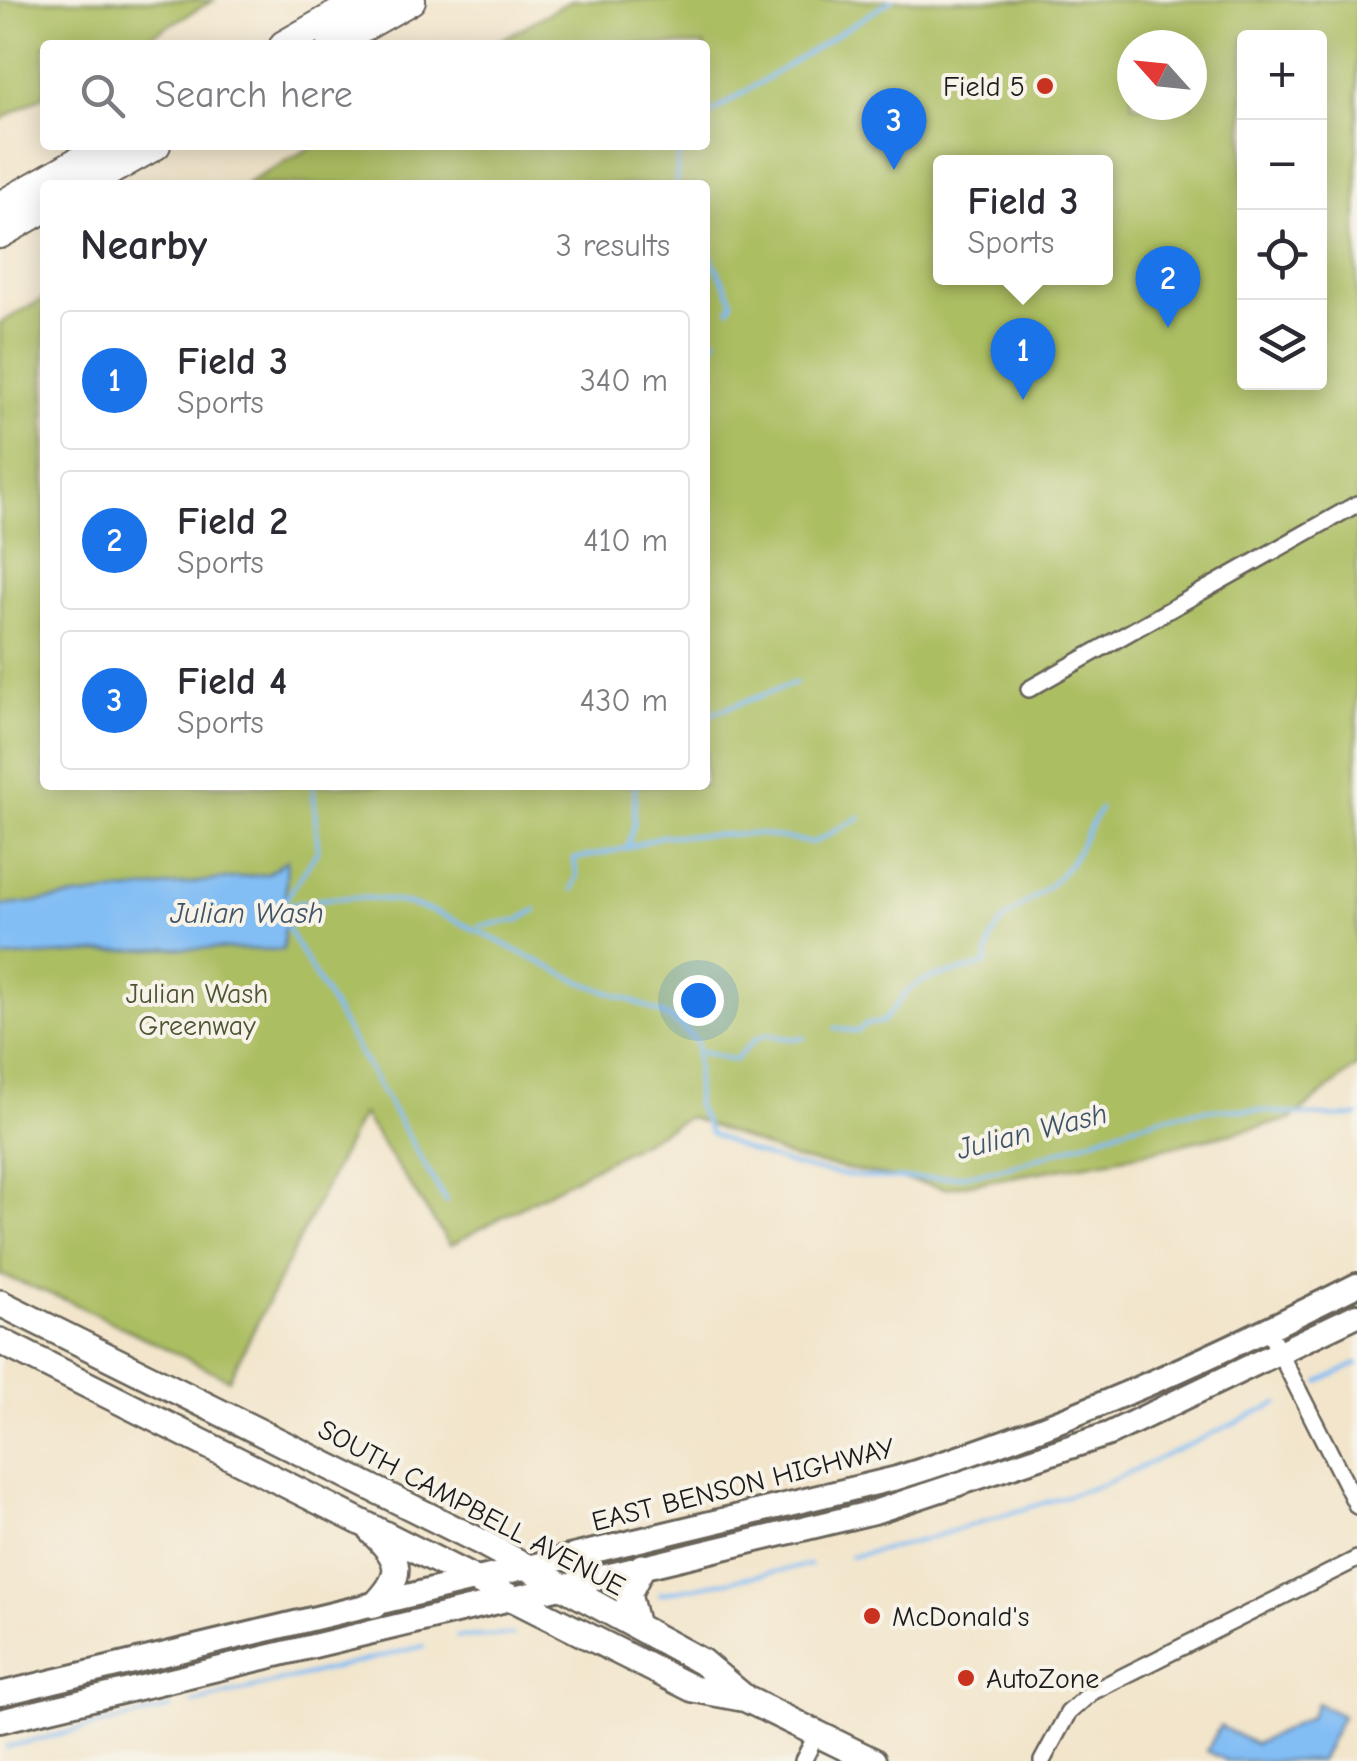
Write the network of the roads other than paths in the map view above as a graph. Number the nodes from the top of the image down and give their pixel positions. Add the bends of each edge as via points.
1 (363, 0) edge
2 (411, 0) edge
3 (293, 40) edge
4 (341, 40) edge
5 (98, 150) edge
6 (147, 150) edge
7 (46, 180) edge
8 (95, 180) edge
9 (40, 183) edge
10 (0, 206) edge
11 (40, 211) edge
12 (0, 234) edge
13 (1357, 504) edge
14 (1029, 688) dead end
15 (1357, 1285) edge
16 (0, 1303) edge
17 (1357, 1316) edge
18 (1268, 1330) junction
19 (0, 1340) edge
20 (1280, 1355) junction
21 (1357, 1506) edge
22 (363, 1522) junction
23 (1357, 1558) edge
24 (528, 1568) junction
25 (642, 1568) junction
26 (478, 1580) junction
27 (561, 1586) junction
28 (514, 1598) junction
29 (375, 1605) junction
30 (636, 1626) junction
31 (0, 1694) edge
32 (746, 1699) junction
33 (0, 1721) edge
34 (817, 1734) junction
35 (803, 1761) edge
36 (872, 1761) edge
37 (1042, 1761) edge

1 - 3 highway
2 - 4 highway
5 - 7 highway
6 - 8 highway
9 - 10 highway
11 - 12 highway
13 - 14 street
15 - 18 main road, EAST BENSON HIGHWAY
16 - 24 main road, SOUTH CAMPBELL AVENUE
17 - 20 main road, EAST BENSON HIGHWAY
18 - 20 street
18 - 24 main road, EAST BENSON HIGHWAY via 1132,1395 970,1456
19 - 22 main road, SOUTH CAMPBELL AVENUE
20 - 21 street
20 - 25 main road, EAST BENSON HIGHWAY via 1109,1434 992,1476
22 - 26 main road, SOUTH CAMPBELL AVENUE
22 - 29 main road via 394,1552 396,1565 390,1588
23 - 37 street via 1092,1692 1068,1713
24 - 26 main road, EAST BENSON HIGHWAY
24 - 27 main road, SOUTH CAMPBELL AVENUE
25 - 27 main road, EAST BENSON HIGHWAY
25 - 30 main road via 628,1594
26 - 28 main road, SOUTH CAMPBELL AVENUE
26 - 29 main road, EAST BENSON HIGHWAY
27 - 28 main road, EAST BENSON HIGHWAY
27 - 30 main road, SOUTH CAMPBELL AVENUE
28 - 32 main road, SOUTH CAMPBELL AVENUE via 693,1689
28 - 33 main road, EAST BENSON HIGHWAY
29 - 31 main road, EAST BENSON HIGHWAY
30 - 32 main road, SOUTH CAMPBELL AVENUE via 702,1662
32 - 34 main road, SOUTH CAMPBELL AVENUE
34 - 35 street
34 - 36 main road, SOUTH CAMPBELL AVENUE

